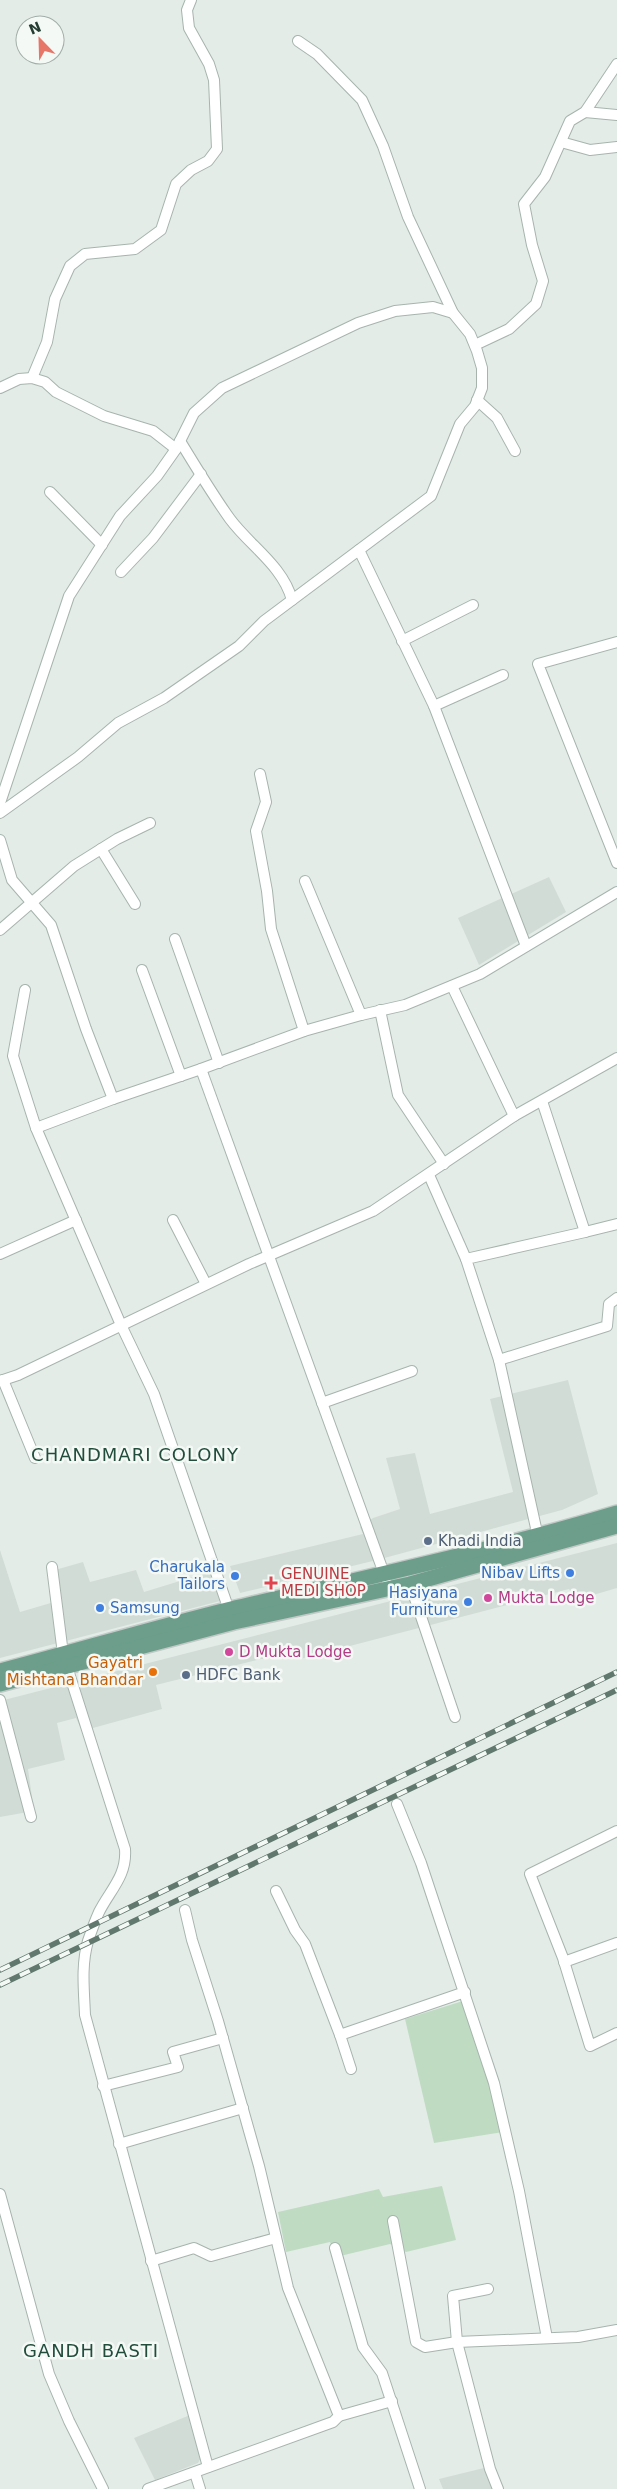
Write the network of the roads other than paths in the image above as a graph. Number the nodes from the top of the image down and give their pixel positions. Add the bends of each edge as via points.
1 (191, 0) edge
2 (298, 41) dead end
3 (617, 64) edge
4 (585, 112) junction
5 (617, 115) edge
6 (561, 142) junction
7 (617, 147) edge
8 (453, 313) junction
9 (475, 345) junction
10 (32, 378) junction
11 (0, 388) edge
12 (477, 400) junction
13 (178, 445) junction
14 (515, 451) dead end
15 (201, 474) junction
16 (50, 492) dead end
17 (102, 545) junction
18 (359, 550) junction
19 (121, 572) dead end
20 (292, 600) junction
21 (473, 605) dead end
22 (402, 640) junction
23 (617, 642) edge
24 (503, 676) dead end
25 (434, 706) junction
26 (260, 774) dead end
27 (0, 803) edge
28 (0, 813) edge
29 (150, 823) dead end
30 (0, 840) edge
31 (102, 849) junction
32 (617, 863) edge
33 (305, 881) dead end
34 (616, 896) edge
35 (31, 904) junction
36 (135, 904) dead end
37 (0, 930) edge
38 (175, 939) dead end
39 (526, 946) junction
40 (142, 970) dead end
41 (452, 986) junction
42 (25, 990) dead end
43 (380, 1010) junction
44 (361, 1014) junction
45 (304, 1031) junction
46 (617, 1058) edge
47 (219, 1063) junction
48 (201, 1070) junction
49 (181, 1076) junction
50 (113, 1098) junction
51 (542, 1101) junction
52 (514, 1116) junction
53 (36, 1128) junction
54 (444, 1164) junction
55 (429, 1174) junction
56 (76, 1220) junction
57 (173, 1220) dead end
58 (617, 1224) edge
59 (586, 1232) junction
60 (0, 1254) edge
61 (267, 1256) junction
62 (466, 1259) junction
63 (206, 1284) junction
64 (617, 1298) edge
65 (121, 1325) junction
66 (498, 1360) junction
67 (412, 1371) dead end
68 (2, 1381) edge
69 (322, 1403) junction
70 (35, 1458) dead end
71 (617, 1513) edge
72 (617, 1526) edge
73 (538, 1537) junction
74 (52, 1567) dead end
75 (386, 1581) junction
76 (410, 1584) junction
77 (229, 1610) junction
78 (65, 1661) junction
79 (0, 1671) edge
80 (0, 1684) edge
81 (0, 1700) edge
82 (455, 1717) dead end
83 (397, 1804) dead end
84 (31, 1817) dead end
85 (617, 1831) edge
86 (276, 1891) dead end
87 (185, 1910) dead end
88 (617, 1943) edge
89 (564, 1962) junction
90 (465, 1992) junction
91 (617, 2033) edge
92 (340, 2035) junction
93 (223, 2038) junction
94 (351, 2068) dead end
95 (103, 2086) junction
96 (243, 2108) junction
97 (119, 2144) junction
98 (0, 2194) edge
99 (393, 2221) dead end
100 (276, 2238) junction
101 (335, 2248) dead end
102 (151, 2262) junction
103 (488, 2289) dead end
104 (617, 2330) edge
105 (548, 2338) junction
106 (457, 2342) junction
107 (392, 2401) junction
108 (339, 2416) junction
109 (208, 2467) junction
110 (195, 2473) junction
111 (103, 2489) edge
112 (148, 2489) edge
113 (200, 2489) edge
114 (420, 2489) edge
115 (498, 2489) edge

1 - 10 street via 186,10 188,28 209,64 214,80 217,149 208,162 176,184 161,230 135,249 86,254 70,266 55,299 47,342
2 - 8 street via 317,54 362,100 383,146 408,217
3 - 4 street
4 - 5 street
4 - 6 street via 570,120
6 - 7 street via 590,150
6 - 9 street via 545,177 524,204 543,281 536,304 509,329
8 - 9 street
8 - 13 street via 433,307 395,311 358,323 314,344 216,392 194,412
9 - 12 street via 482,368 482,388
10 - 11 street via 19,379
10 - 13 street via 104,416 153,431
12 - 14 street via 497,418
12 - 18 street via 460,424 431,496
13 - 15 street
13 - 17 street via 157,476 120,516
15 - 19 street via 153,538
15 - 20 street via 231,520 274,568
16 - 17 street
17 - 27 street via 69,596
18 - 20 street
18 - 22 street
20 - 28 street via 198,676 118,723 78,757
21 - 22 street
22 - 25 street
23 - 32 street via 538,664
24 - 25 street
25 - 39 street
26 - 45 street via 266,802 256,831 268,891 271,929
29 - 31 street
30 - 35 street via 12,880
31 - 35 street via 74,866
31 - 36 street
33 - 44 street
34 - 39 street
35 - 37 street
35 - 50 street via 51,925
38 - 47 street
39 - 41 street via 480,974
40 - 49 street
41 - 43 street via 405,1005
41 - 52 street
42 - 53 street via 13,1056
43 - 44 street
43 - 54 street via 398,1095
44 - 45 street
45 - 47 street
46 - 51 street
47 - 48 street
48 - 49 street
48 - 61 street
49 - 50 street
50 - 53 street
51 - 52 street
51 - 59 street
52 - 54 street
53 - 56 street
54 - 55 street
55 - 61 street via 373,1211
55 - 62 street
56 - 60 street
56 - 65 street
57 - 63 street
58 - 59 street
59 - 62 street
61 - 63 street
61 - 69 street
62 - 66 street
63 - 65 street
64 - 66 street via 609,1304 606,1326
65 - 68 street
65 - 77 street via 154,1394
66 - 73 street
67 - 69 street
68 - 70 street
69 - 75 street
71 - 73 main road
72 - 76 main road
73 - 75 main road
74 - 78 street
75 - 76 main road
75 - 77 main road
75 - 78 main road via 234,1622
76 - 82 street
77 - 78 main road
78 - 79 main road
78 - 80 main road
78 - 95 street via 126,1859 121,1877 100,1911 83,1965 85,2015
81 - 84 street
83 - 90 street via 421,1863
85 - 89 street via 530,1874
86 - 92 street via 305,1944
87 - 93 street
88 - 89 street
89 - 91 street via 590,2046
90 - 92 street
90 - 105 street via 494,2083
92 - 94 street
93 - 95 street via 173,2052 178,2067
93 - 96 street
95 - 97 street
96 - 97 street
96 - 100 street
97 - 102 street
98 - 111 street via 49,2374
99 - 106 street via 416,2342 425,2347
100 - 102 street via 211,2256 194,2248
100 - 108 street via 288,2288
101 - 107 street via 363,2347 382,2373
102 - 109 street
103 - 106 street via 452,2296
104 - 105 street
105 - 106 street
106 - 115 street
107 - 108 street
107 - 114 street
108 - 109 street via 333,2422
109 - 110 street
110 - 112 street
110 - 113 street

